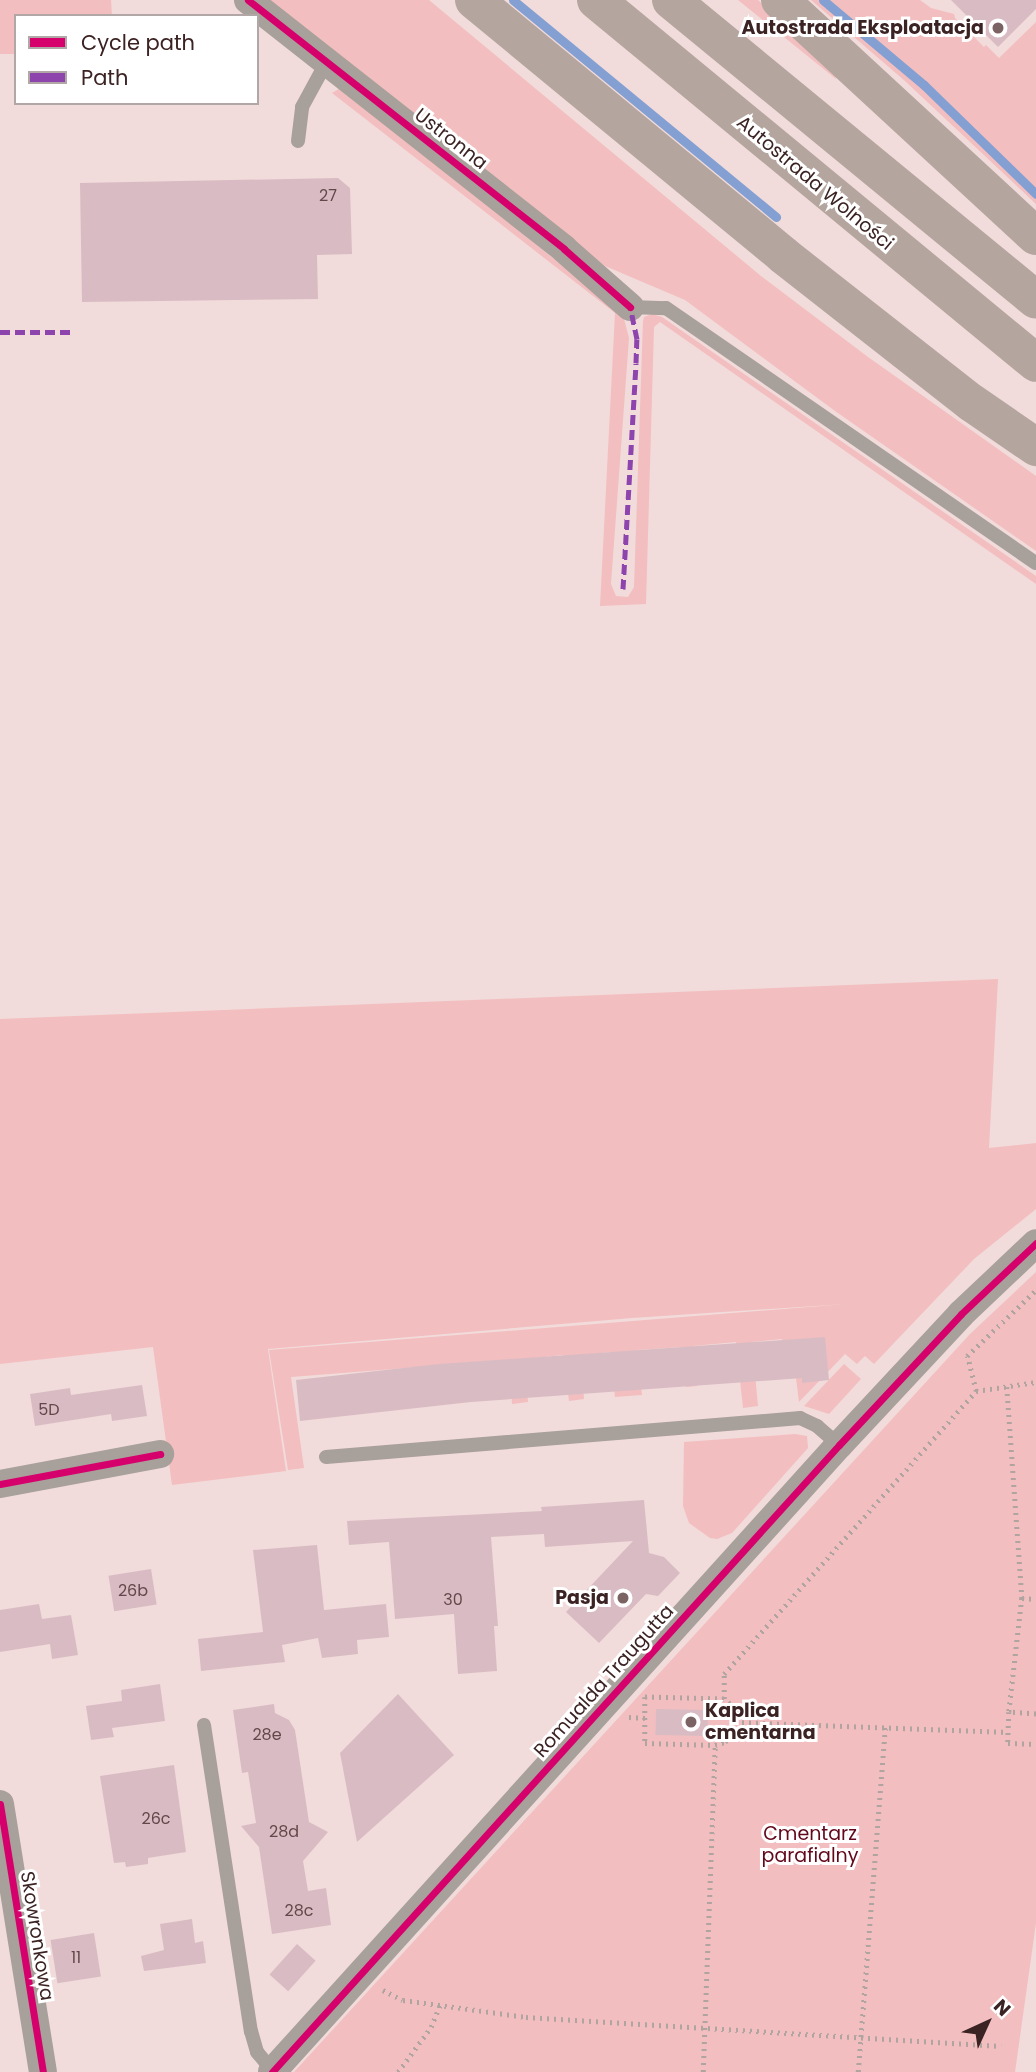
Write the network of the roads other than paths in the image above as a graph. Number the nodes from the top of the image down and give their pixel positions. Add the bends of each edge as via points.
1 (248, 0) edge
2 (474, 0) edge
3 (596, 0) edge
4 (671, 0) edge
5 (780, 0) edge
6 (327, 61) junction
7 (298, 141) dead end
8 (1036, 236) edge
9 (1036, 300) edge
10 (630, 307) joint
11 (1036, 363) edge
12 (1036, 447) edge
13 (1036, 563) edge
14 (1036, 1243) edge
15 (839, 1445) junction
16 (160, 1454) dead end
17 (326, 1457) dead end
18 (0, 1484) edge
19 (204, 1724) dead end
20 (0, 1804) edge
21 (272, 2071) edge
22 (43, 2072) edge

1 - 6 street, Ustronna
2 - 12 highway via 783,256
3 - 11 highway, Autostrada Wolności
4 - 9 highway
5 - 8 highway
6 - 7 lane via 302,107
6 - 10 street, Ustronna
10 - 13 lane via 666,308
14 - 15 street, Romualda Traugutta via 961,1314
15 - 17 lane via 800,1418
15 - 21 street, Romualda Traugutta
16 - 18 street
19 - 21 lane, Romualda Traugutta via 251,2031 257,2052
20 - 22 street, Skowronkowa

